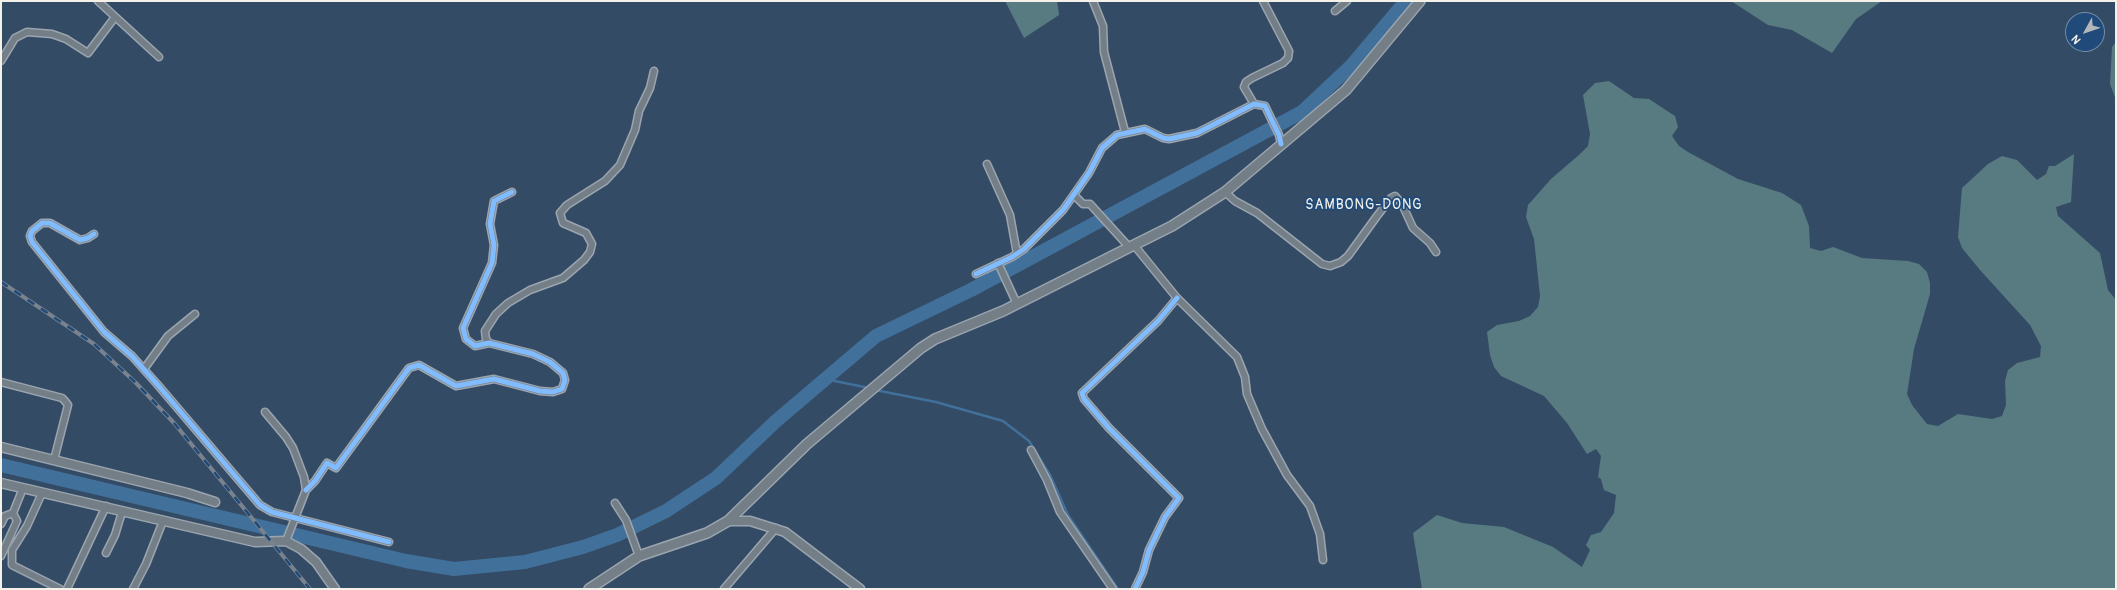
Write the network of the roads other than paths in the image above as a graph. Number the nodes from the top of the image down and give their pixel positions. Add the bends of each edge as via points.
1 (98, 1) edge
2 (1093, 1) edge
3 (1263, 1) edge
4 (1347, 1) edge
5 (1420, 1) edge
6 (1335, 12) dead end
7 (115, 17) junction
8 (159, 57) dead end
9 (1, 61) edge
10 (654, 72) dead end
11 (1254, 104) junction
12 (1124, 132) junction
13 (1280, 139) junction
14 (987, 164) dead end
15 (512, 192) dead end
16 (1225, 192) junction
17 (1074, 195) junction
18 (94, 234) dead end
19 (1132, 247) junction
20 (1436, 252) dead end
21 (1017, 254) junction
22 (999, 265) junction
23 (976, 274) dead end
24 (1177, 298) junction
25 (1017, 304) junction
26 (195, 314) dead end
27 (489, 343) junction
28 (144, 369) junction
29 (1, 382) edge
30 (265, 412) dead end
31 (1, 447) edge
32 (1030, 450) dead end
33 (54, 460) junction
34 (1, 483) edge
35 (23, 488) junction
36 (306, 490) junction
37 (42, 492) junction
38 (215, 502) dead end
39 (615, 503) dead end
40 (106, 506) junction
41 (122, 512) junction
42 (13, 513) junction
43 (294, 519) junction
44 (163, 521) junction
45 (728, 521) junction
46 (1, 524) edge
47 (776, 528) junction
48 (287, 538) junction
49 (389, 542) dead end
50 (106, 553) dead end
51 (1, 556) edge
52 (639, 556) junction
53 (1323, 560) dead end
54 (1110, 588) edge
55 (60, 589) edge
56 (67, 589) edge
57 (133, 589) edge
58 (335, 589) edge
59 (589, 589) edge
60 (724, 589) edge
61 (860, 589) edge
62 (1135, 589) edge

1 - 7 street
2 - 12 street via 1103,26 1104,52
3 - 11 street via 1289,51 1288,58 1283,63 1246,82 1244,87
4 - 6 street
5 - 13 main road via 1346,90 1329,106
7 - 8 street
7 - 9 street via 88,53 66,39 52,34 27,32 15,38
10 - 27 street via 650,88 638,111 635,130 620,165 604,181 567,205 560,213 563,223 586,233 592,244 590,252 563,278 530,290 508,303 496,314 485,331
11 - 12 street via 1192,134 1169,139 1145,129
11 - 13 street via 1265,106
12 - 17 street via 1102,148
13 - 16 main road
14 - 21 street via 1010,214
15 - 27 street via 494,201 490,224 494,245 492,263 463,328 466,339 475,346
16 - 19 main road via 1172,226
16 - 20 street via 1235,201 1257,213 1322,264 1330,266 1348,256 1391,198 1396,196 1413,228
17 - 19 street via 1083,204 1090,204
17 - 21 street via 1063,210
18 - 28 street via 80,240 50,222 42,223 30,236 32,242 104,332
19 - 24 street
19 - 25 main road
21 - 22 street
22 - 23 street
22 - 25 street
24 - 53 street via 1237,357 1245,377 1247,394 1262,429 1287,475 1310,506 1320,534
24 - 62 street via 1158,321 1082,393 1084,399 1109,428 1179,498 1165,517
25 - 45 main road via 935,339 916,352 807,444
26 - 28 street via 168,336
27 - 36 street via 533,354 550,362 563,373 565,385 553,392 494,379 456,386 419,365 409,368 336,468 327,463
28 - 43 street via 260,505
29 - 33 street via 62,398 68,405
30 - 36 street via 293,448
31 - 33 street
32 - 54 street via 1045,476 1060,512
33 - 38 street
34 - 35 street
35 - 37 street
35 - 42 street
36 - 43 street
37 - 40 street
37 - 55 street via 27,526 12,550 12,565
39 - 52 street via 626,520
40 - 41 street
40 - 56 street
41 - 44 street
41 - 50 street
42 - 46 street via 5,516
42 - 51 street via 17,521
43 - 48 street
43 - 49 street
44 - 48 street via 255,542
44 - 57 street
45 - 47 street via 750,521
45 - 52 main road via 707,533
47 - 60 street
47 - 61 street via 799,541
48 - 58 street via 316,562
52 - 59 main road

